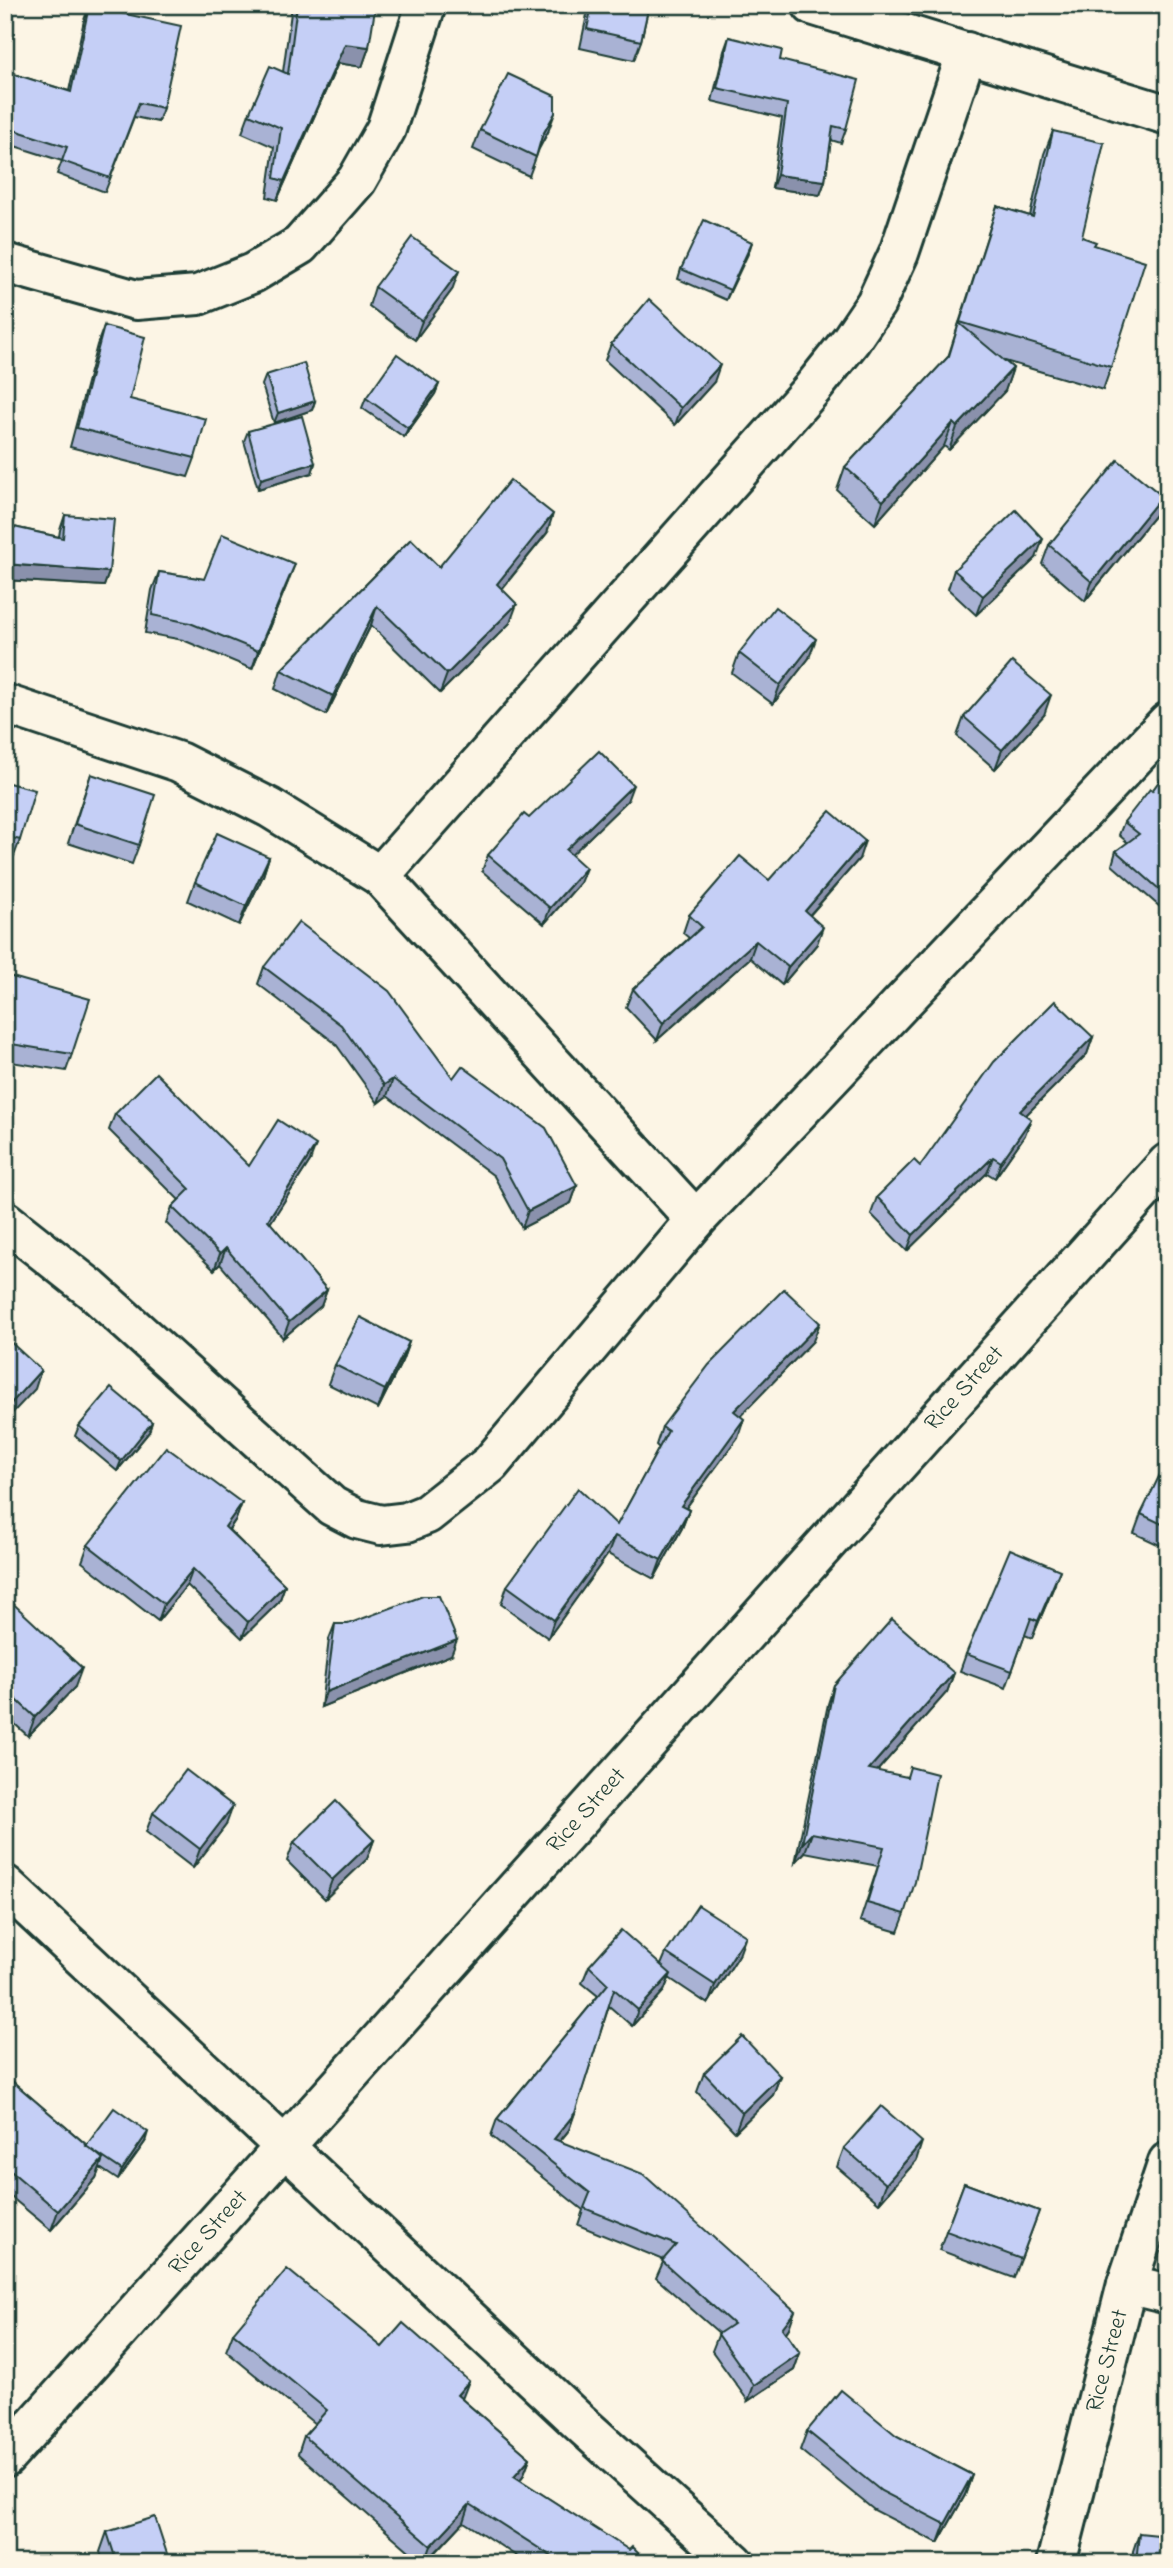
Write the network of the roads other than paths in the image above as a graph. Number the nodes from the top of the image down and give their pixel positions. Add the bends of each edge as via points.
1 (426, 5) edge
2 (812, 5) edge
3 (967, 52) junction
4 (1168, 115) edge
5 (5, 263) edge
6 (5, 705) edge
7 (1168, 722) edge
8 (380, 876) junction
9 (1168, 1163) edge
10 (696, 1220) junction
11 (5, 1221) edge
12 (5, 1885) edge
13 (285, 2149) junction
14 (1168, 2162) edge
15 (1127, 2284) junction
16 (1168, 2294) edge
17 (5, 2458) edge
18 (735, 2563) edge
19 (1056, 2563) edge

1 - 5 street via 386,129 358,180 300,245 253,273 198,295 136,300
2 - 3 street
3 - 4 street
3 - 8 street via 899,253 876,303 851,340
6 - 8 street via 179,762 270,808
7 - 10 street
8 - 10 street
9 - 13 street, Rice Street
10 - 11 street via 490,1464 427,1514 381,1525 332,1506 91,1289
12 - 13 street
13 - 17 street, Rice Street
13 - 18 street
14 - 15 street, Rice Street
15 - 16 street
15 - 19 street, Rice Street

